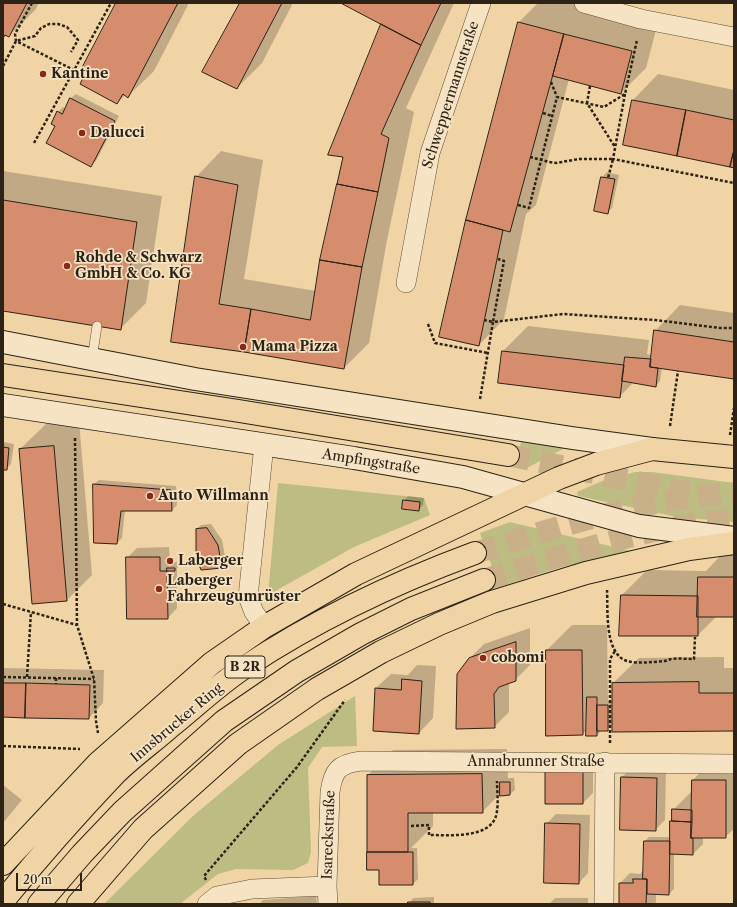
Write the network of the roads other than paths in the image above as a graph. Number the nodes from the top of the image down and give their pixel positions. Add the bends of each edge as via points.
1 (481, 3) edge
2 (584, 3) edge
3 (734, 37) edge
4 (406, 283) dead end
5 (97, 326) dead end
6 (3, 342) edge
7 (92, 360) junction
8 (3, 375) edge
9 (3, 405) edge
10 (264, 445) junction
11 (652, 448) junction
12 (508, 455) tunnel mouth
13 (734, 457) edge
14 (526, 495) junction
15 (734, 538) edge
16 (734, 543) edge
17 (475, 553) tunnel mouth
18 (484, 580) tunnel mouth
19 (264, 627) junction
20 (607, 762) junction
21 (734, 764) edge
22 (339, 768) joint
23 (3, 864) edge
24 (328, 895) edge
25 (212, 900) edge
26 (3, 901) edge
27 (39, 904) edge
28 (78, 904) edge
29 (604, 904) edge

1 - 4 street, Schweppermannstraße via 430,153
2 - 3 street via 641,20
5 - 7 lane
6 - 7 main road
7 - 11 main road via 219,383
8 - 12 main road
9 - 10 main road, Ampfingstraße
10 - 14 main road, Ampfingstraße via 463,477
10 - 19 street via 248,597
11 - 13 main road
11 - 14 main road via 596,464 559,478
14 - 15 main road, Ampfingstraße via 639,526
14 - 19 main road via 356,574
16 - 28 main road via 683,551 586,573 492,602 381,652 316,689 238,744 143,829
17 - 26 main road, Innsbrucker Ring / B 2R via 382,590 305,630 245,667 116,773 55,839
18 - 27 main road, Innsbrucker Ring / B 2R via 411,609 361,634 297,671 224,721 122,812
19 - 23 main road via 212,663 104,758
20 - 21 street, Annabrunner Straße
20 - 22 street, Annabrunner Straße via 361,761 350,762
20 - 29 street
22 - 24 street, Isareckstraße via 332,779 330,792
24 - 25 street via 252,888

